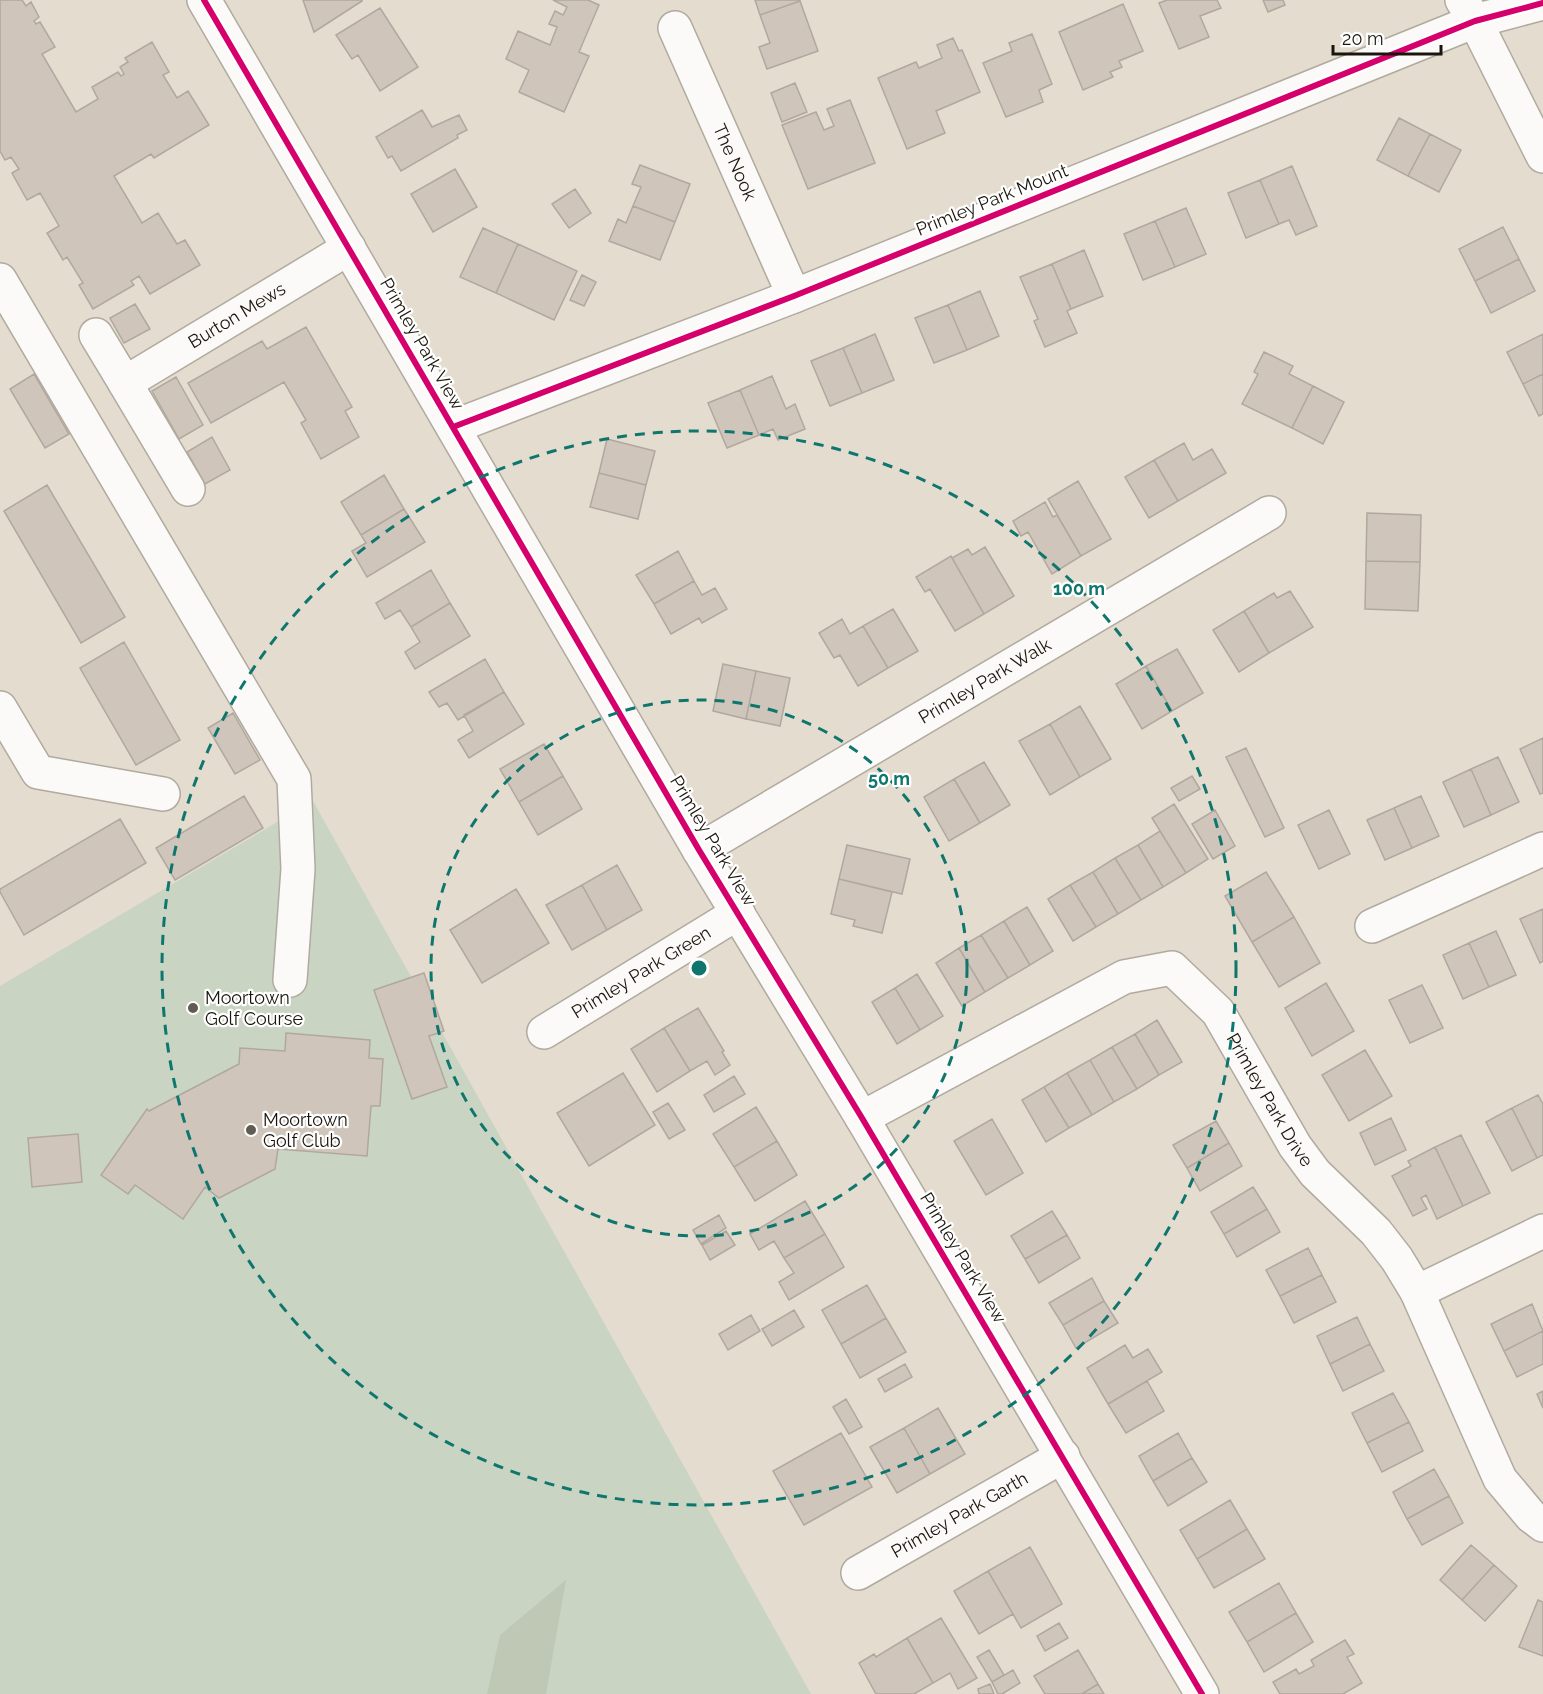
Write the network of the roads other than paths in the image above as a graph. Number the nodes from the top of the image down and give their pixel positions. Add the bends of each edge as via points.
1 (204, 0) edge
2 (1543, 3) edge
3 (1468, 11) edge
4 (675, 28) dead end
5 (1543, 156) edge
6 (349, 248) junction
7 (0, 280) edge
8 (794, 296) junction
9 (96, 335) dead end
10 (125, 383) junction
11 (453, 428) junction
12 (188, 489) dead end
13 (1269, 513) dead end
14 (0, 708) edge
15 (163, 794) dead end
16 (1543, 849) edge
17 (699, 850) junction
18 (738, 913) junction
19 (1372, 926) dead end
20 (290, 980) dead end
21 (544, 1032) dead end
22 (862, 1118) junction
23 (1543, 1231) edge
24 (1417, 1292) junction
25 (1063, 1456) junction
26 (1543, 1525) edge
27 (858, 1573) dead end
28 (1202, 1694) edge

1 - 6 street, Primley Park View
2 - 3 street, Primley Park Mount
3 - 5 street
3 - 8 street, Primley Park Mount
4 - 8 street, The Nook
6 - 10 street, Burton Mews
6 - 11 street, Primley Park View
7 - 20 street via 294,779 298,869
8 - 11 street, Primley Park Mount
9 - 10 street
10 - 12 street
11 - 17 street, Primley Park View
13 - 17 street, Primley Park Walk
14 - 15 street via 38,772
16 - 19 street
17 - 18 street, Primley Park View
18 - 21 street, Primley Park Green
18 - 22 street, Primley Park View
22 - 24 street, Primley Park Drive via 1124,977 1172,968 1218,1012 1314,1173 1376,1232
22 - 25 street, Primley Park View
23 - 24 street
24 - 26 street, Primley Park Drive via 1500,1479
25 - 27 street, Primley Park Garth
25 - 28 street, Primley Park View

